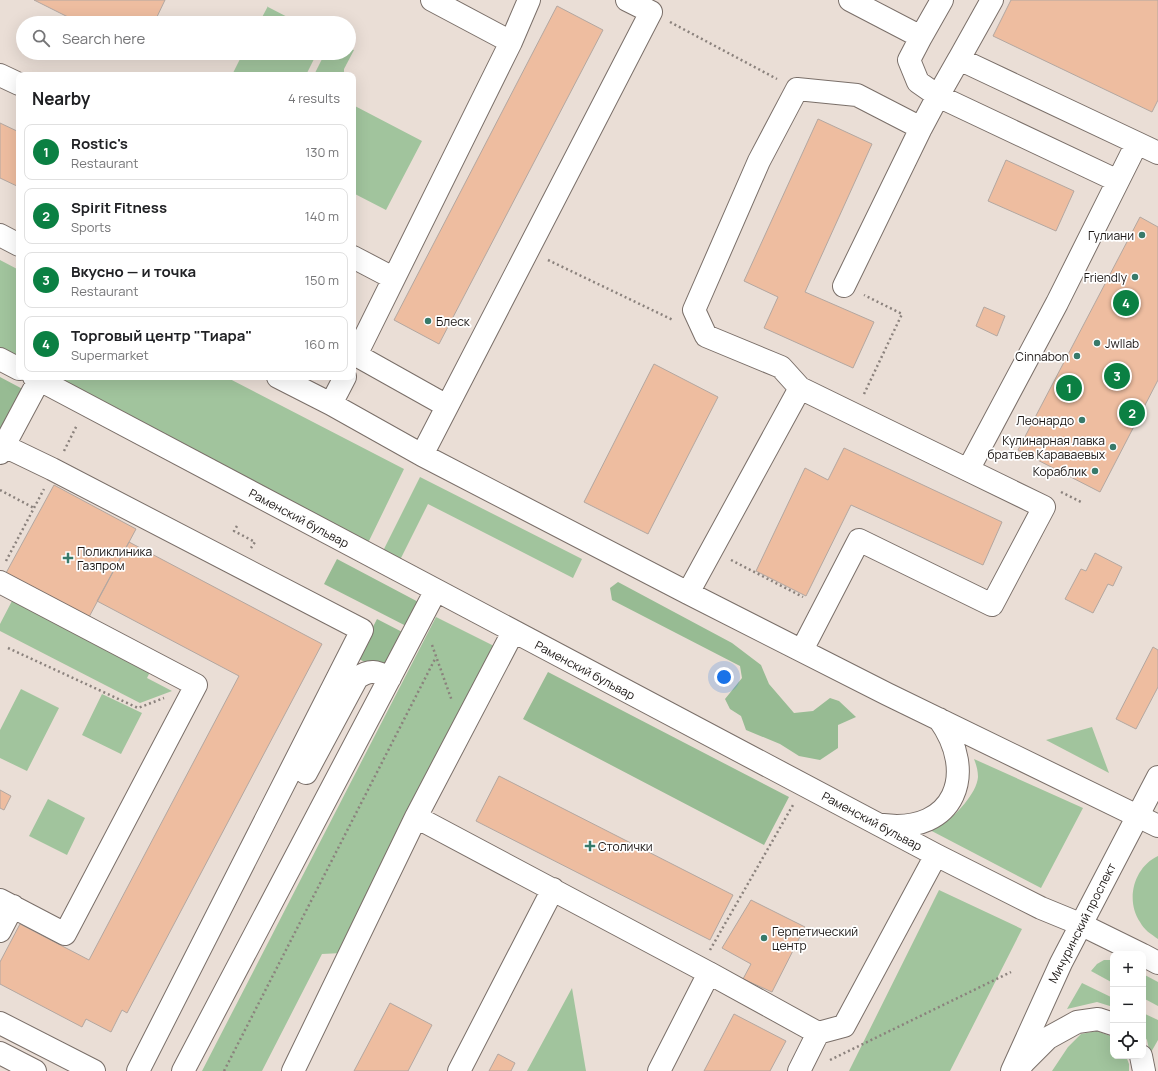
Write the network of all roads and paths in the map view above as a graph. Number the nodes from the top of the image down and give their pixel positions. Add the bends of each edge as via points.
1 (432, 0) edge
2 (529, 0) edge
3 (627, 0) edge
4 (850, 0) edge
5 (942, 0) edge
6 (992, 0) edge
7 (651, 12) junction
8 (921, 37) junction
9 (511, 42) junction
10 (959, 59) junction
11 (0, 75) edge
12 (16, 83) edge
13 (797, 89) junction
14 (938, 96) junction
15 (921, 128) junction
16 (1137, 143) junction
17 (1158, 153) edge
18 (1118, 182) junction
19 (0, 235) edge
20 (16, 243) edge
21 (528, 250) junction
22 (356, 259) edge
23 (393, 278) junction
24 (844, 286) joint
25 (706, 336) junction
26 (356, 354) edge
27 (0, 359) edge
28 (356, 359) edge
29 (16, 367) edge
30 (36, 380) edge
31 (41, 380) edge
32 (284, 380) edge
33 (343, 380) edge
34 (800, 388) junction
35 (331, 404) junction
36 (447, 406) junction
37 (854, 414) junction
38 (80, 420) dead end
39 (1, 448) edge
40 (422, 454) junction
41 (54, 470) junction
42 (968, 470) junction
43 (0, 490) edge
44 (1068, 496) dead end
45 (1083, 503) dead end
46 (34, 508) junction
47 (237, 526) dead end
48 (255, 542) dead end
49 (712, 550) junction
50 (2, 574) edge
51 (436, 590) junction
52 (688, 593) junction
53 (824, 608) junction
54 (422, 616) junction
55 (514, 632) junction
56 (8, 648) dead end
57 (802, 650) junction
58 (436, 657) junction
59 (390, 678) junction
60 (196, 685) junction
61 (939, 719) junction
62 (462, 730) junction
63 (306, 773) dead end
64 (1158, 777) edge
65 (794, 804) dead end
66 (416, 816) junction
67 (1137, 816) junction
68 (880, 824) junction
69 (1158, 826) edge
70 (936, 855) junction
71 (553, 889) junction
72 (6, 903) edge
73 (1080, 924) junction
74 (0, 932) edge
75 (1134, 951) edge
76 (1146, 957) edge
77 (1158, 963) edge
78 (705, 971) junction
79 (1011, 972) dead end
80 (0, 1023) edge
81 (1110, 1023) edge
82 (818, 1033) junction
83 (0, 1053) edge
84 (1142, 1059) edge
85 (828, 1061) dead end
86 (35, 1071) edge
87 (94, 1071) edge
88 (138, 1071) edge
89 (183, 1071) edge
90 (224, 1071) edge
91 (293, 1071) edge
92 (459, 1071) edge
93 (658, 1071) edge
94 (799, 1071) edge
95 (1012, 1071) edge
96 (1016, 1071) edge
97 (1144, 1071) edge

1 - 9 street
2 - 9 street
3 - 7 street
4 - 8 street
5 - 8 street
6 - 10 street
7 - 13 path
7 - 21 street
8 - 14 street via 909,60 918,82
9 - 23 street
10 - 14 street
10 - 16 street
11 - 12 street
13 - 15 street via 857,95
13 - 25 street via 759,161 694,310
14 - 15 street
14 - 18 street
15 - 24 street
16 - 17 street
16 - 18 street
18 - 42 street
19 - 20 street
21 - 25 path
21 - 36 street
22 - 23 street
23 - 26 street
24 - 37 path via 902,314
25 - 34 street via 782,367
27 - 29 street
28 - 36 street
30 - 39 street
31 - 51 street, Раменский бульвар
32 - 35 street
33 - 35 street
34 - 37 street
34 - 49 street
35 - 40 street
36 - 40 street
37 - 42 street
38 - 41 path
39 - 41 street
40 - 52 street
41 - 46 path
41 - 88 street via 362,630
42 - 53 street via 1044,508 992,605 859,540
43 - 46 path
44 - 45 path
46 - 50 path
47 - 48 path via 234,531
49 - 52 street
49 - 53 path
50 - 60 street
51 - 54 street
51 - 55 street, Раменский бульвар
52 - 57 street
53 - 57 street
54 - 58 path
54 - 59 street
55 - 62 street
55 - 68 street, Раменский бульвар
56 - 60 path via 138,708
57 - 61 street
58 - 62 path
58 - 90 path
59 - 63 street via 373,671 357,678
59 - 89 street
60 - 72 street via 65,934
61 - 67 street
61 - 68 street via 955,748 958,768 956,787 949,802 939,814 923,823 897,827
62 - 66 street
64 - 67 street, Мичуринский проспект
65 - 78 path
66 - 71 street
66 - 91 street
67 - 69 street
67 - 73 street, Мичуринский проспект
68 - 70 street, Раменский бульвар
70 - 73 street, Раменский бульвар via 1041,908
70 - 82 street via 844,1026
71 - 78 street
71 - 92 street
72 - 74 street
73 - 75 street, Раменский бульвар
73 - 95 street, Мичуринский проспект
76 - 77 street, Раменский бульвар
78 - 82 street
78 - 93 street
79 - 85 path
80 - 87 street
81 - 96 street via 1098,1019 1077,1022 1048,1038
82 - 94 street
83 - 86 street
84 - 97 street

